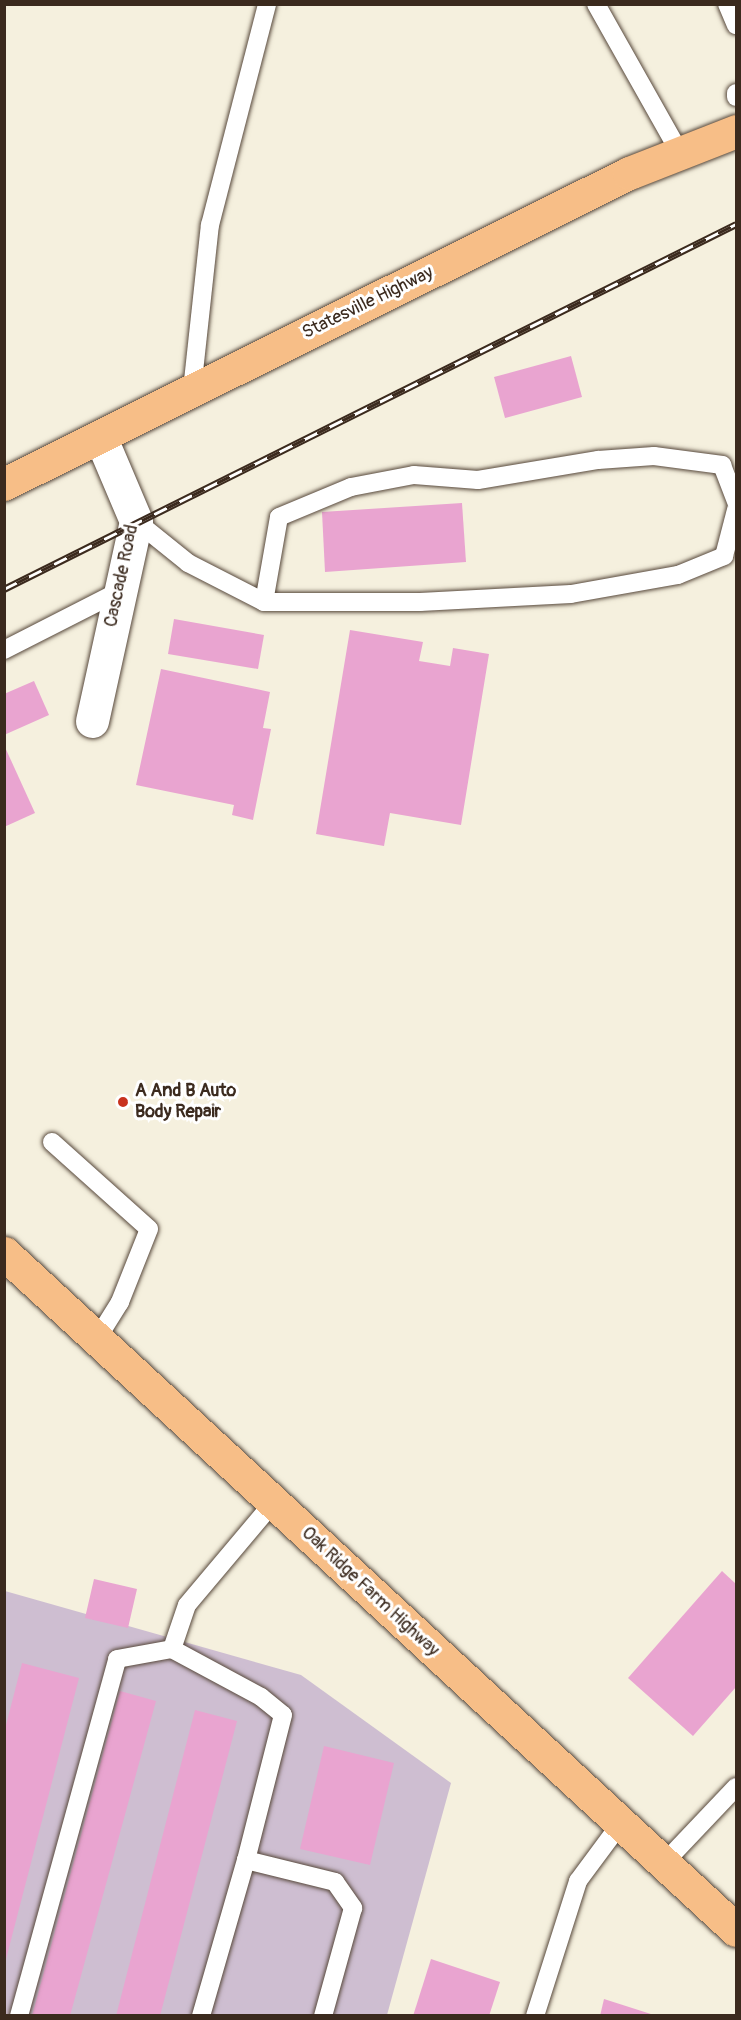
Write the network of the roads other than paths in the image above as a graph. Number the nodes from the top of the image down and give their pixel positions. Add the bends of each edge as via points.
1 (267, 4) edge
2 (596, 4) edge
3 (727, 4) edge
4 (736, 25) edge
5 (736, 131) edge
6 (680, 153) junction
7 (192, 390) junction
8 (100, 436) junction
9 (4, 484) edge
10 (736, 502) edge
11 (736, 510) edge
12 (136, 521) junction
13 (118, 592) junction
14 (264, 602) junction
15 (4, 650) edge
16 (92, 721) dead end
17 (52, 1142) dead end
18 (8, 1265) edge
19 (97, 1340) junction
20 (273, 1503) junction
21 (172, 1648) junction
22 (736, 1787) edge
23 (621, 1822) junction
24 (246, 1860) junction
25 (664, 1863) junction
26 (736, 1930) edge
27 (20, 2016) edge
28 (201, 2016) edge
29 (323, 2016) edge
30 (535, 2016) edge

1 - 7 lane via 210,225
2 - 6 lane
3 - 4 lane
5 - 6 main road, Statesville Highway
6 - 7 main road, Statesville Highway via 629,173
7 - 8 main road, Statesville Highway
8 - 9 main road, Statesville Highway
8 - 12 street, Cascade Road
10 - 14 lane via 722,465 654,456 598,460 478,480 414,475 362,485 279,517
11 - 14 lane via 724,556 678,575 571,594 420,602
12 - 13 street, Cascade Road
12 - 14 lane via 188,563
13 - 15 lane
13 - 16 street, Cascade Road
17 - 19 lane via 149,1229 120,1302
18 - 19 main road, Oak Ridge Farm Highway
19 - 20 main road, Oak Ridge Farm Highway
20 - 21 lane via 187,1605
20 - 23 main road, Oak Ridge Farm Highway
21 - 24 lane via 261,1697 283,1715
21 - 27 lane via 117,1659
22 - 25 lane
23 - 25 main road, Oak Ridge Farm Highway
23 - 30 lane via 578,1881
24 - 28 lane
24 - 29 lane via 335,1882 353,1908
25 - 26 main road, Oak Ridge Farm Highway

